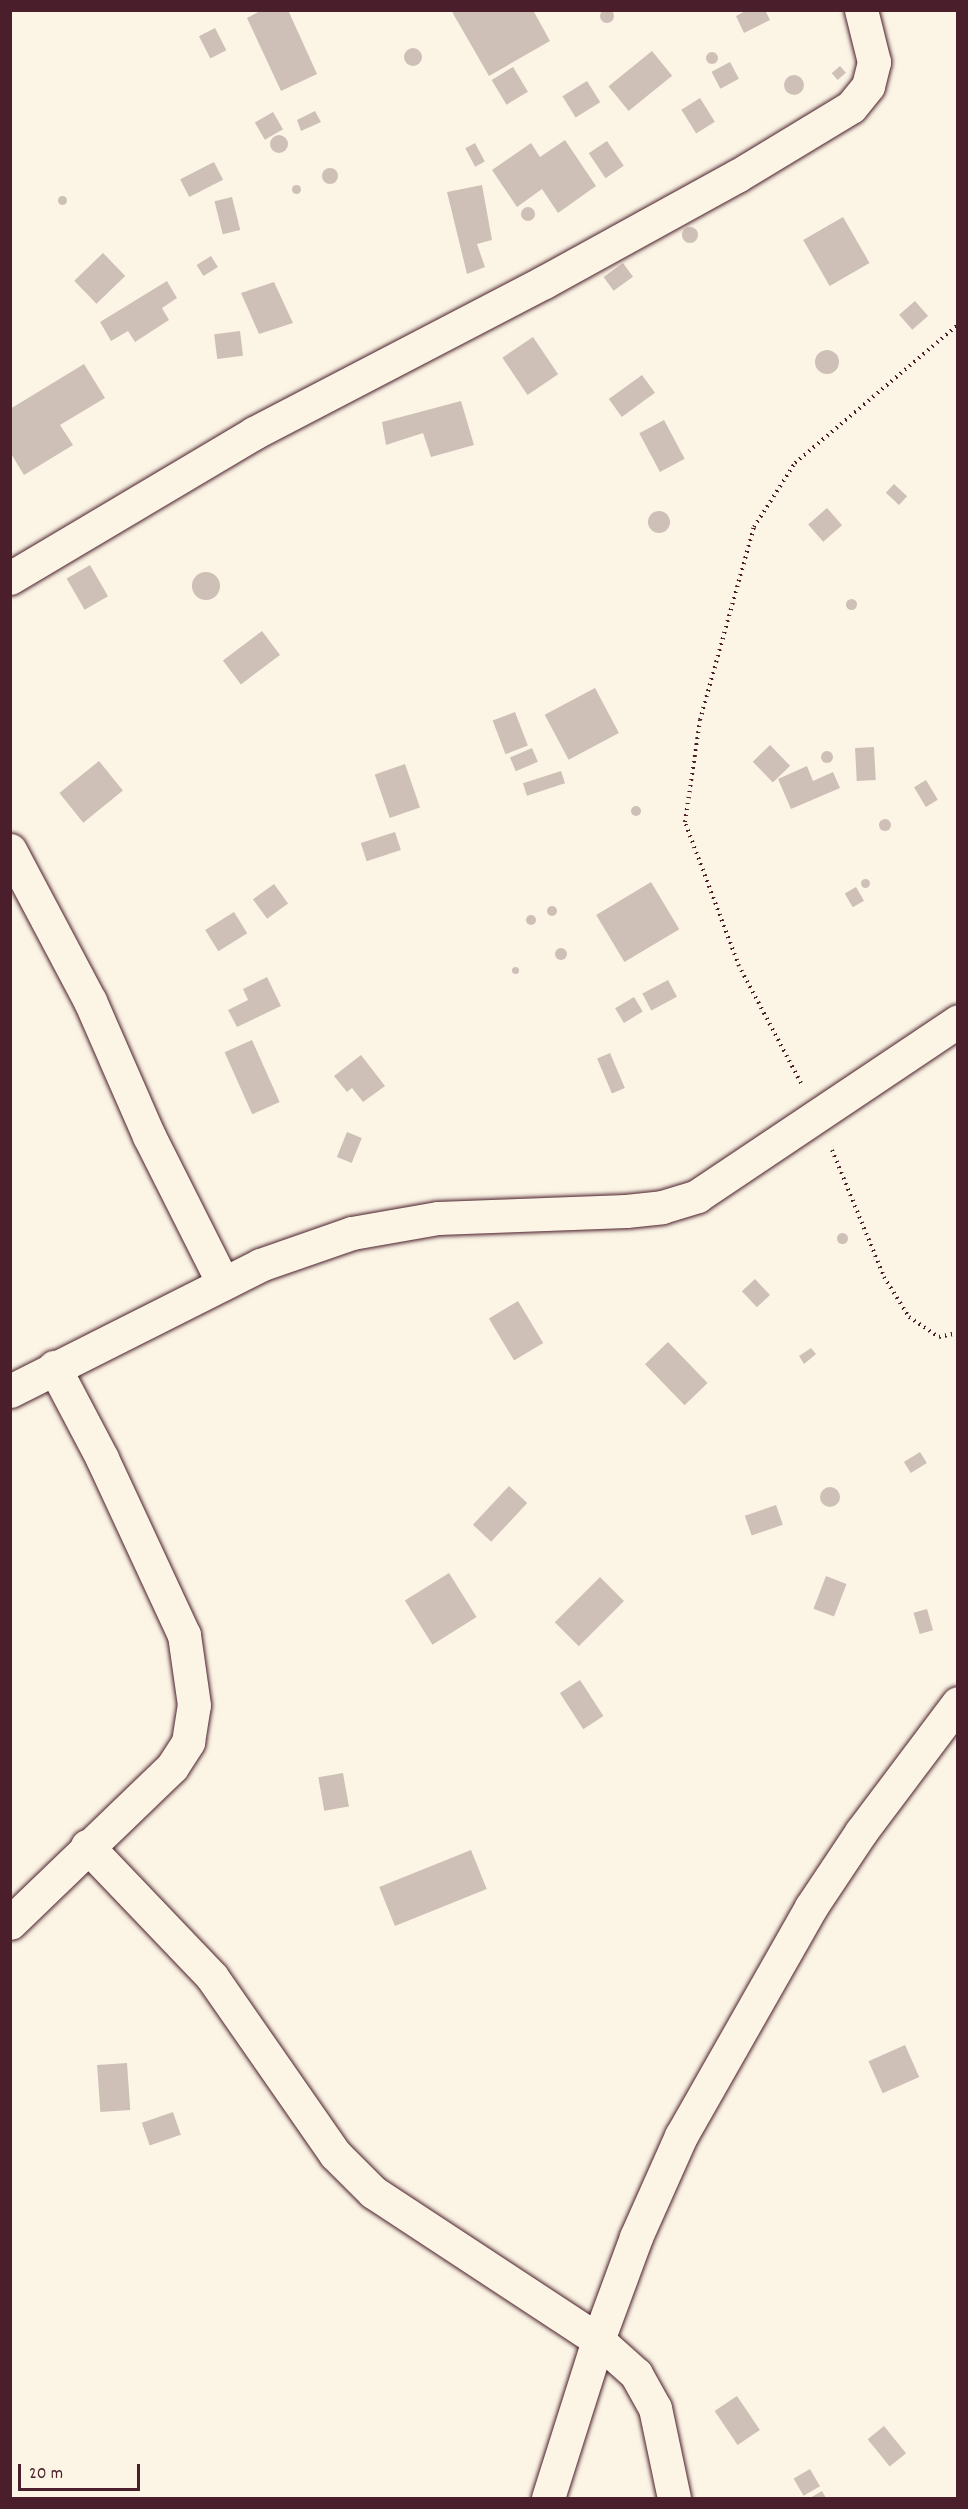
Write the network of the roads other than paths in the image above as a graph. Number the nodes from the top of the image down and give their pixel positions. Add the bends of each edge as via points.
1 (861, 10) edge
2 (10, 578) edge
3 (10, 850) edge
4 (957, 1021) edge
5 (223, 1283) junction
6 (54, 1367) junction
7 (10, 1391) edge
8 (957, 1703) edge
9 (87, 1846) junction
10 (10, 1923) edge
11 (598, 2340) junction
12 (548, 2499) edge
13 (674, 2499) edge

1 - 2 street via 874,62 868,86 851,106 737,176 544,282 254,433
3 - 5 street via 90,1001 149,1136
4 - 5 street via 697,1196 662,1207 438,1218 352,1233 261,1265
5 - 6 street
6 - 7 street
6 - 9 street via 102,1458 184,1635 195,1705 188,1742 172,1767
8 - 11 street via 811,1907 681,2136 636,2237
9 - 10 street
9 - 11 street via 212,1977 335,2154 373,2192
11 - 12 street
11 - 13 street via 636,2373 655,2408

